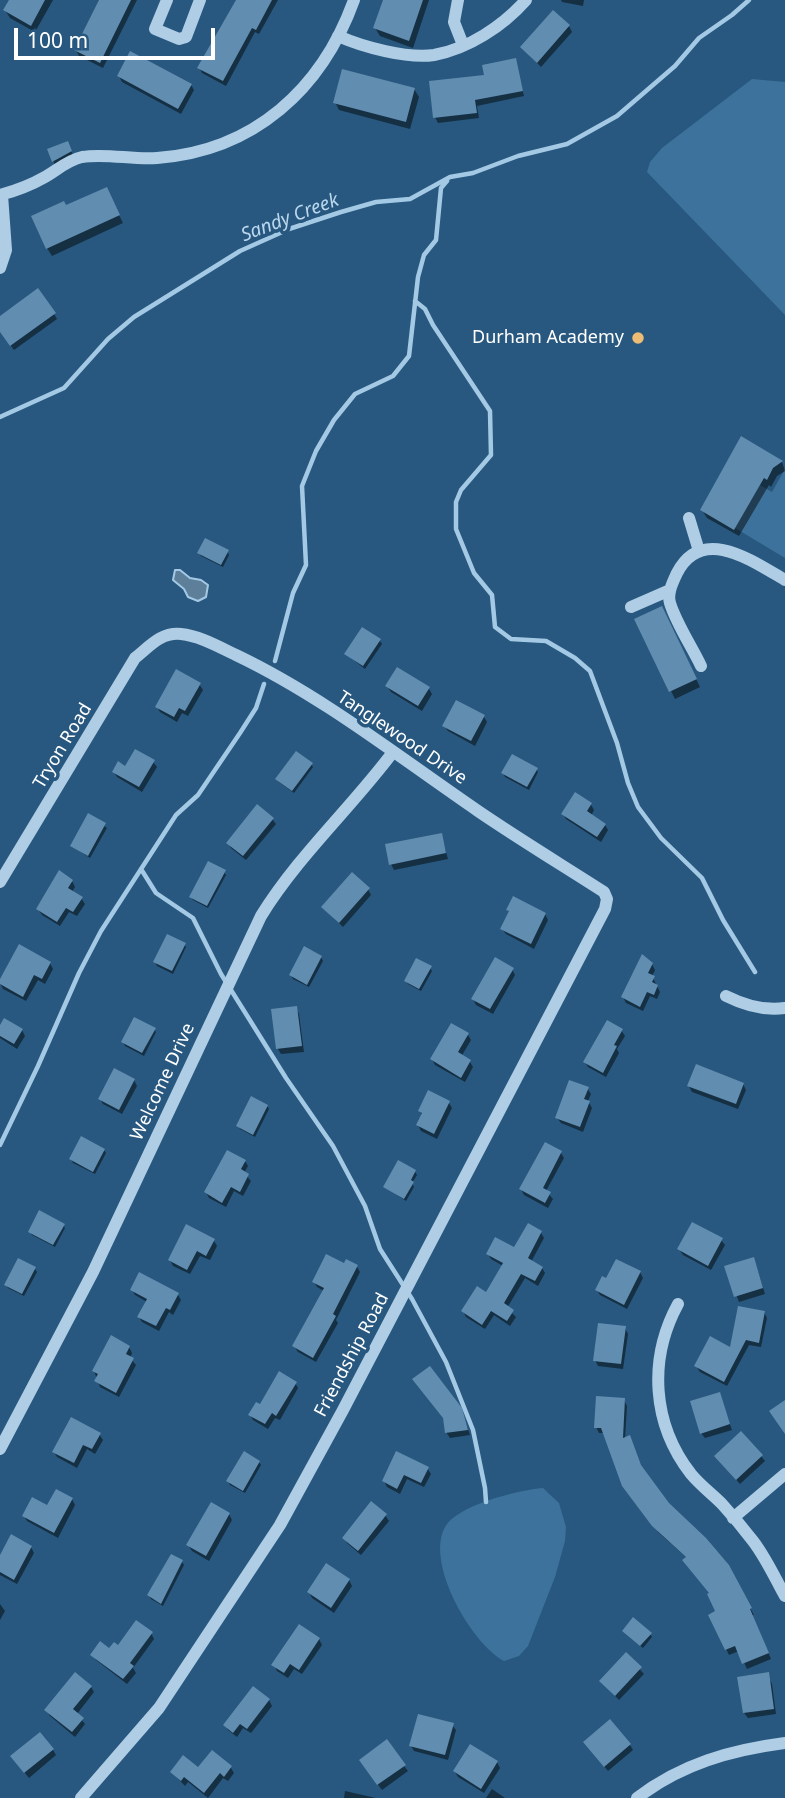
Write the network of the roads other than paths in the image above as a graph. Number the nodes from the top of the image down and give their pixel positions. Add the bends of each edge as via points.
1 (167, 0) edge
2 (354, 0) edge
3 (458, 0) edge
4 (526, 0) edge
5 (197, 1) edge
6 (338, 36) junction
7 (463, 45) junction
8 (1, 195) edge
9 (0, 268) edge
10 (689, 518) dead end
11 (699, 551) junction
12 (785, 580) edge
13 (670, 590) junction
14 (631, 607) dead end
15 (164, 635) joint
16 (701, 666) dead end
17 (393, 752) junction
18 (0, 882) edge
19 (607, 899) joint
20 (726, 996) dead end
21 (785, 1008) edge
22 (678, 1304) dead end
23 (0, 1450) edge
24 (785, 1474) edge
25 (733, 1517) junction
26 (785, 1596) edge
27 (785, 1743) edge
28 (81, 1798) edge
29 (637, 1798) edge

1 - 5 street via 155,29 178,39 186,37
2 - 6 street
3 - 7 street via 454,22
4 - 7 street via 512,16
6 - 7 street via 420,55
6 - 8 street via 300,92 248,133 161,158 72,160
8 - 9 street via 6,250
10 - 11 street
11 - 12 street via 733,551
11 - 13 street via 682,565
13 - 14 street
13 - 16 street via 669,602
15 - 17 street, Tanglewood Drive via 184,634 246,660
15 - 18 street, Tryon Road via 135,658
17 - 19 street, Tanglewood Drive via 604,892
17 - 23 street, Welcome Drive via 261,916 93,1272
19 - 28 street, Friendship Road via 280,1525 159,1708
20 - 21 street via 753,1006
22 - 25 street via 660,1351 657,1391 664,1423 692,1475
24 - 25 street
25 - 26 street via 754,1542
27 - 29 street via 710,1759 670,1776

